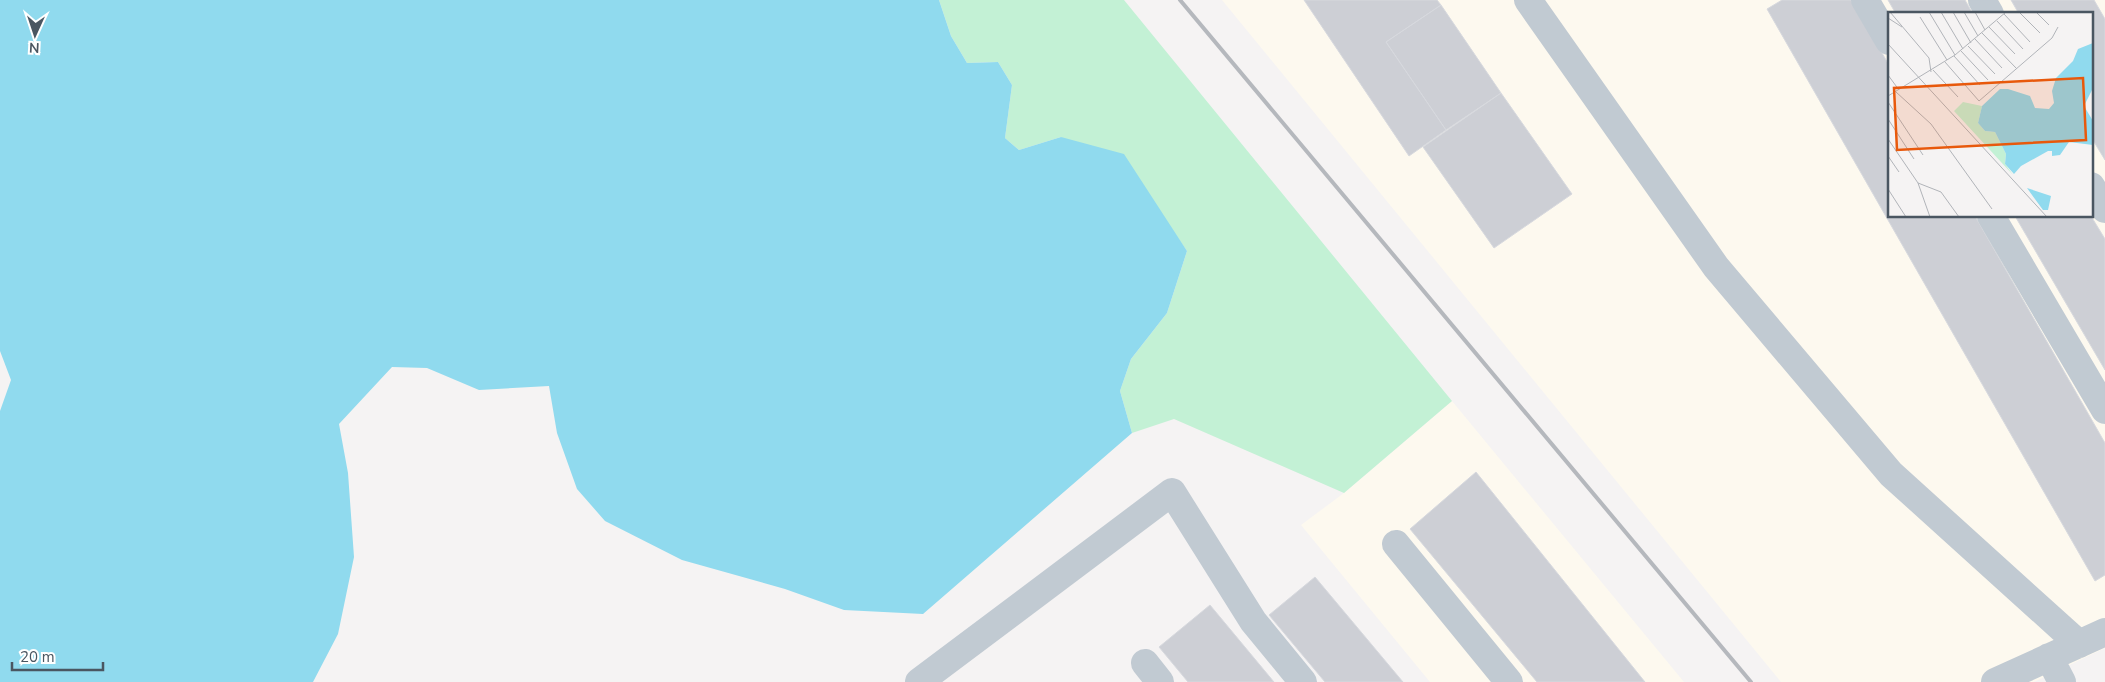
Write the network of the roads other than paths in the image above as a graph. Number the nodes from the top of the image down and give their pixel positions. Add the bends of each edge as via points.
1 (1528, 0) edge
2 (1865, 0) edge
3 (1982, 0) edge
4 (1989, 12) edge
5 (1888, 39) edge
6 (2092, 188) edge
7 (2105, 209) edge
8 (1992, 218) edge
9 (2105, 410) edge
10 (1396, 544) dead end
11 (2105, 632) edge
12 (2079, 644) junction
13 (2049, 657) junction
14 (920, 682) edge
15 (1303, 682) edge
16 (1509, 682) edge
17 (1995, 682) edge
18 (2062, 682) edge

1 - 12 street via 1716,267 1891,474
2 - 5 street
3 - 4 street
6 - 7 street
8 - 9 street
10 - 16 street
11 - 12 street
12 - 13 street
13 - 17 street
13 - 18 street
14 - 15 street via 1172,492 1253,621

